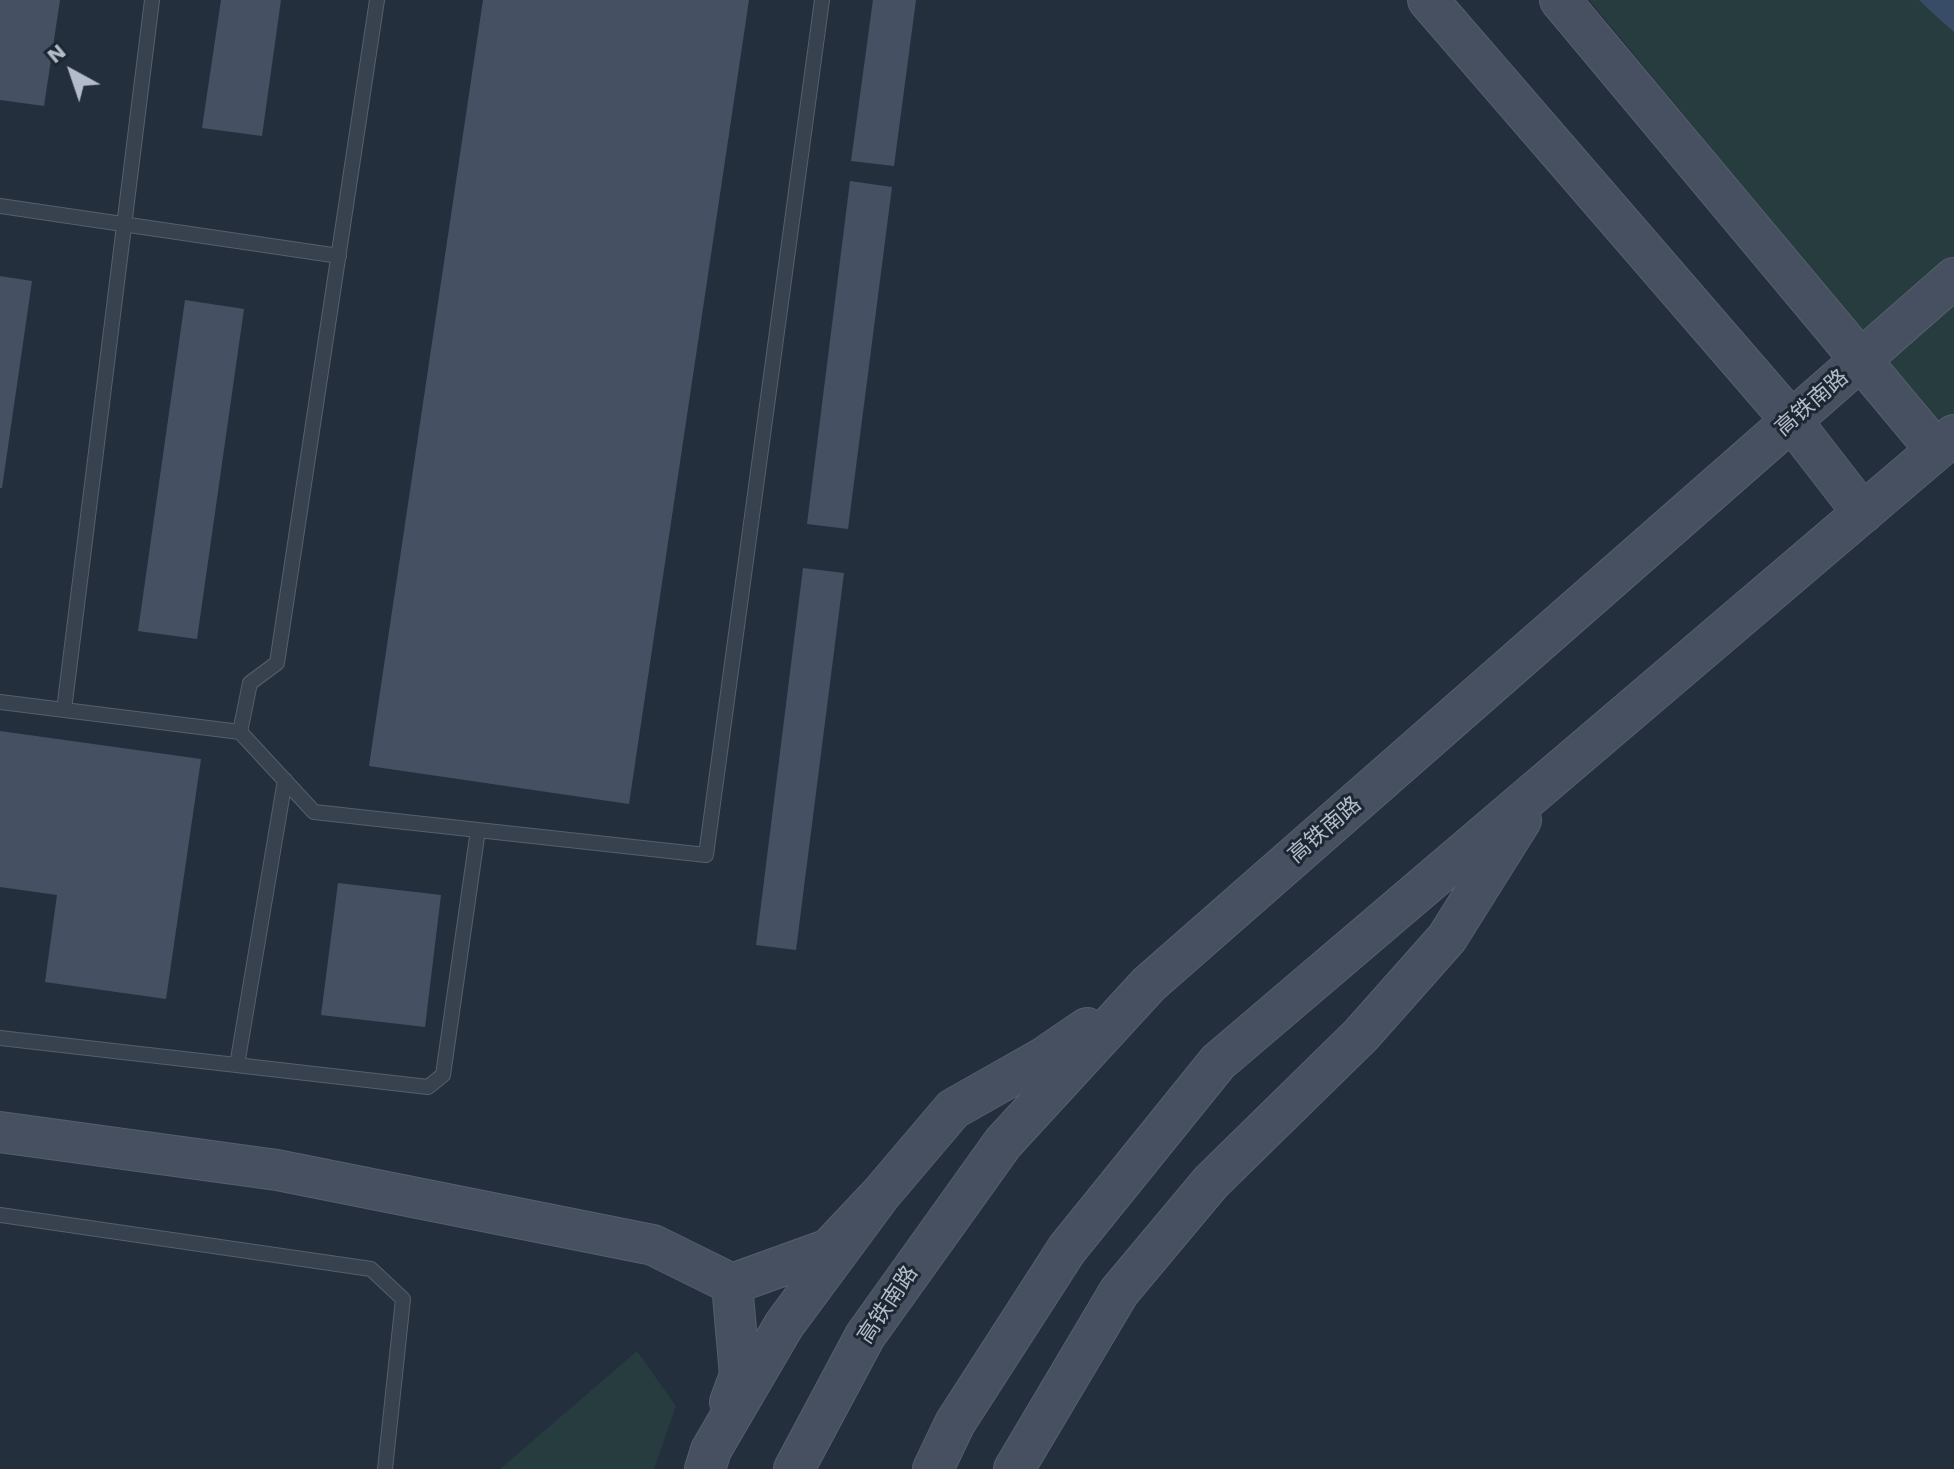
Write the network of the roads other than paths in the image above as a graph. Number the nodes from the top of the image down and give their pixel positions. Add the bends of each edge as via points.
1 (152, 0) edge
2 (377, 0) edge
3 (822, 0) edge
4 (1428, 0) edge
5 (1560, 0) edge
6 (0, 206) edge
7 (124, 223) junction
8 (339, 256) junction
9 (1954, 278) edge
10 (1861, 360) junction
11 (1791, 420) junction
12 (1945, 442) edge
13 (1863, 513) junction
14 (0, 702) edge
15 (64, 710) junction
16 (240, 732) junction
17 (285, 780) junction
18 (1540, 790) junction
19 (478, 830) junction
20 (1149, 984) junction
21 (0, 1038) edge
22 (237, 1065) junction
23 (0, 1132) edge
24 (880, 1195) junction
25 (0, 1215) edge
26 (732, 1284) junction
27 (708, 1460) edge
28 (385, 1469) edge
29 (794, 1469) edge
30 (933, 1469) edge
31 (1014, 1469) edge

1 - 7 lane
2 - 8 lane
3 - 19 lane via 706,855
4 - 11 main road
5 - 10 main road
6 - 7 lane
7 - 8 lane
7 - 15 lane
8 - 16 lane via 277,663 250,683
9 - 10 main road, 高铁南路
10 - 11 main road, 高铁南路
10 - 12 main road
11 - 13 main road
11 - 20 main road, 高铁南路
12 - 13 main road
13 - 18 main road
14 - 15 lane
15 - 16 lane
16 - 17 lane
17 - 19 lane via 314,812
17 - 22 lane
18 - 30 main road via 1218,1062 1067,1249 955,1423
18 - 31 main road via 1447,938 1361,1035 1211,1182 1119,1292
19 - 22 lane via 443,1075 428,1087
20 - 24 main road via 1043,1058 953,1109
20 - 29 main road, 高铁南路 via 1003,1143 865,1336
21 - 22 lane
23 - 26 main road via 277,1170 653,1245
24 - 26 main road via 829,1249
24 - 27 main road via 784,1325
25 - 28 lane via 371,1269 403,1299
26 - 27 main road via 740,1375

